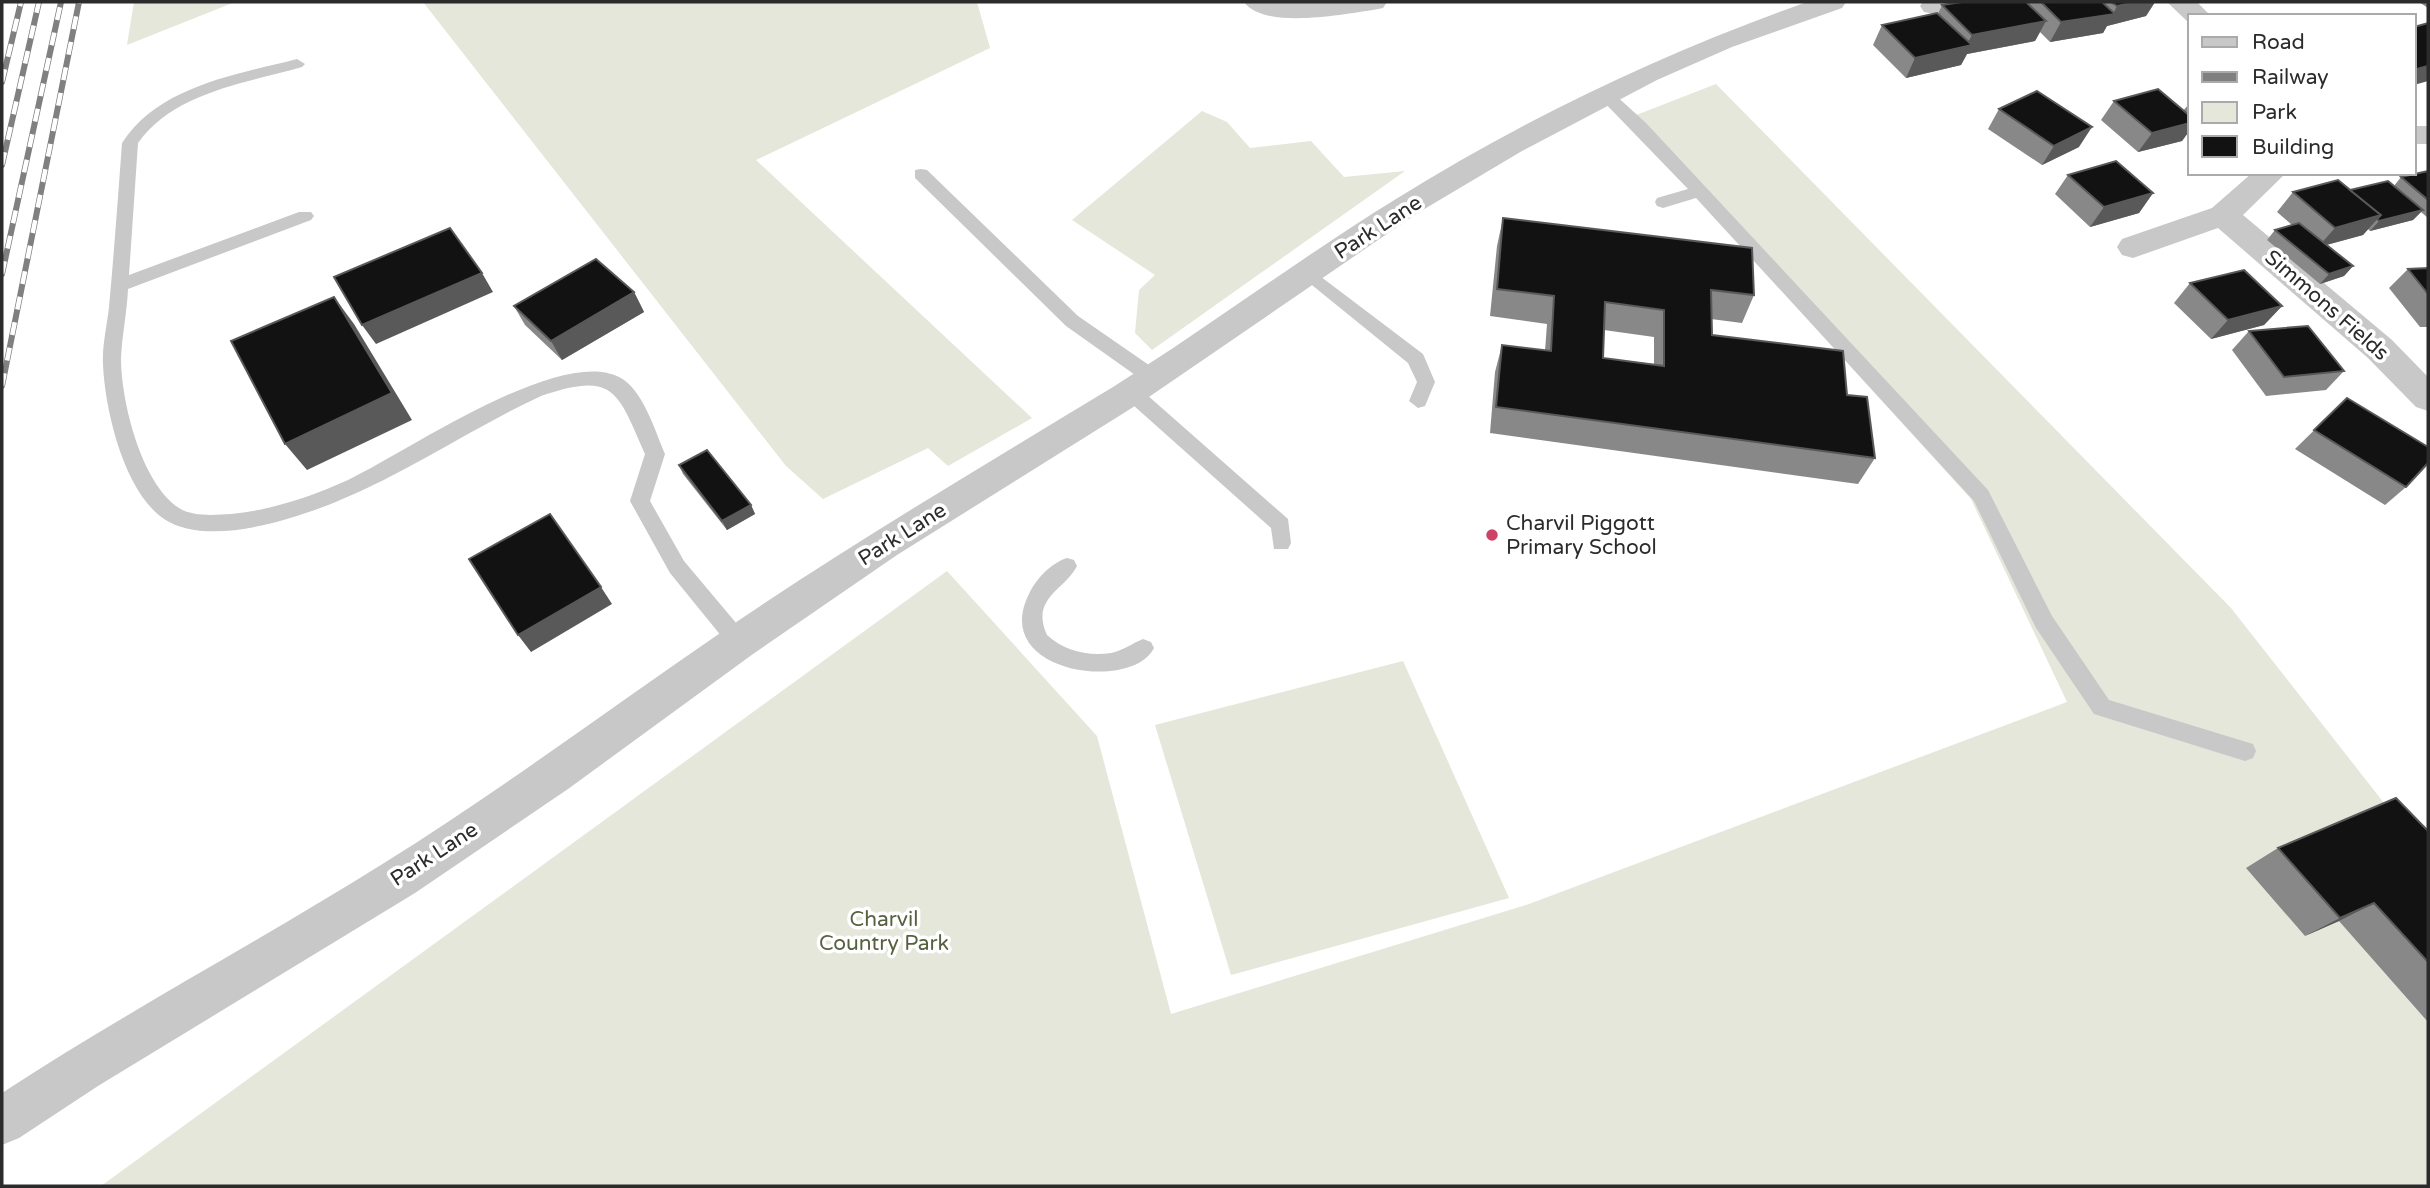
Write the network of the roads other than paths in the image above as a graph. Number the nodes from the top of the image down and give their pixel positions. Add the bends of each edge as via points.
1 (1258, 2) edge
2 (1373, 2) edge
3 (1832, 2) edge
4 (2180, 2) edge
5 (2195, 14) edge
6 (297, 64) dead end
7 (1606, 95) junction
8 (921, 174) dead end
9 (2269, 175) edge
10 (1697, 192) junction
11 (1663, 202) dead end
12 (2222, 215) junction
13 (304, 216) dead end
14 (2133, 247) dead end
15 (1308, 273) junction
16 (119, 286) junction
17 (1141, 385) junction
18 (2428, 398) edge
19 (1418, 401) dead end
20 (1281, 543) dead end
21 (1068, 566) dead end
22 (739, 642) junction
23 (1143, 648) dead end
24 (2245, 751) dead end
25 (2, 1121) edge

1 - 2 street via 1305,9
3 - 7 street, Park Lane via 1723,41
4 - 5 street
6 - 16 lane via 188,97 161,109 135,132 130,143
7 - 10 lane
7 - 15 street, Park Lane via 1405,207
8 - 17 lane
9 - 12 street
10 - 11 lane
10 - 24 lane via 1981,496 2044,622 2102,707
12 - 14 street
12 - 18 street, Simmons Fields via 2380,349
13 - 16 lane
15 - 17 street, Park Lane
15 - 19 lane via 1416,359 1426,382
16 - 22 lane via 112,362 117,407 148,492 171,513 201,523 273,516 391,468 534,390 584,377 611,380 624,390 655,454 640,501 677,567
17 - 20 lane via 1281,525
17 - 22 street, Park Lane via 884,544
21 - 23 lane via 1052,576 1036,596 1030,619 1036,636 1051,653 1076,662 1113,662
22 - 25 street, Park Lane via 553,776 399,878

